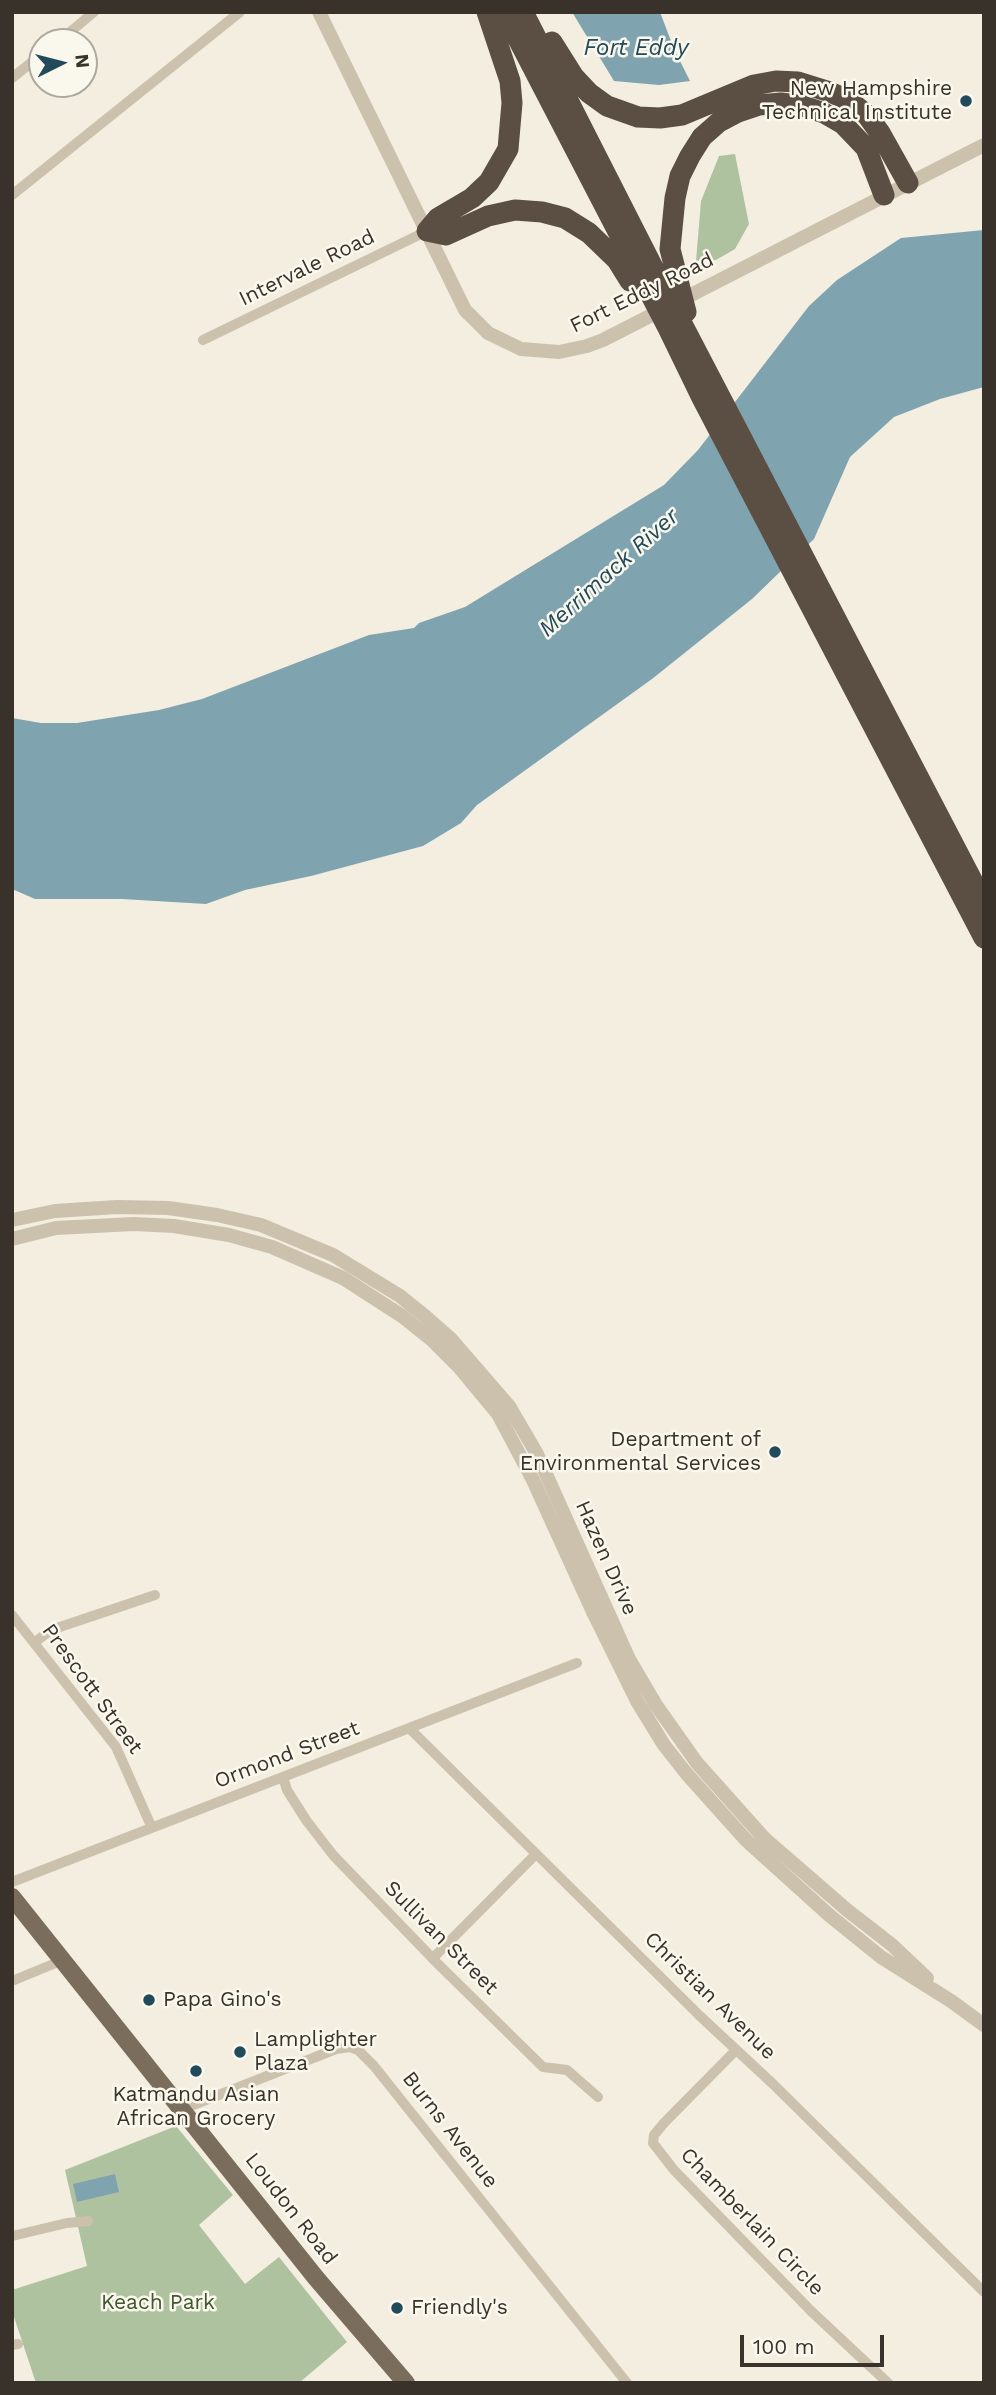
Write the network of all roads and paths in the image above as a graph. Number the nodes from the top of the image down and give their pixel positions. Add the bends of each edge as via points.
1 (94, 12) edge
2 (240, 12) edge
3 (319, 12) edge
4 (487, 12) edge
5 (504, 12) edge
6 (523, 12) edge
7 (536, 12) edge
8 (75, 28) edge
9 (28, 65) edge
10 (12, 78) edge
11 (984, 145) edge
12 (908, 183) junction
13 (12, 195) edge
14 (884, 195) junction
15 (427, 231) junction
16 (661, 297) junction
17 (203, 340) dead end
18 (814, 593) junction
19 (984, 902) edge
20 (984, 938) edge
21 (12, 1220) edge
22 (12, 1239) edge
23 (155, 1595) dead end
24 (12, 1615) edge
25 (35, 1643) junction
26 (577, 1663) dead end
27 (410, 1728) junction
28 (283, 1777) junction
29 (152, 1828) junction
30 (536, 1854) junction
31 (12, 1882) edge
32 (12, 1897) edge
33 (433, 1958) junction
34 (63, 1960) junction
35 (12, 1981) edge
36 (951, 2001) junction
37 (984, 2025) edge
38 (736, 2050) junction
39 (598, 2096) dead end
40 (183, 2109) junction
41 (88, 2221) dead end
42 (12, 2236) edge
43 (984, 2292) edge
44 (406, 2383) edge
45 (627, 2383) edge
46 (888, 2383) edge

1 - 8 street
2 - 13 street
3 - 15 street, Fort Eddy Road
4 - 15 highway via 510,82 508,149 489,182
5 - 16 highway
6 - 16 highway
7 - 12 highway via 574,77 607,106 628,115 682,116 754,85 776,81 814,86 850,101 867,116
9 - 10 street
11 - 12 street, Fort Eddy Road
12 - 14 street, Fort Eddy Road
14 - 15 street, Fort Eddy Road via 603,340 559,352 522,349 475,322 454,290
14 - 16 highway via 866,148 843,124 824,113 782,103 738,112 702,137 680,176
15 - 16 highway via 446,235 488,216 515,210 565,218 589,233
15 - 17 street, Intervale Road
16 - 18 highway
18 - 19 highway
18 - 20 highway
21 - 36 street, Hazen Drive via 55,1211 143,1207 261,1225 333,1255 426,1317 509,1406 537,1454 629,1659 697,1763 764,1838
22 - 36 street, Hazen Drive via 56,1228 134,1224 229,1235 272,1247 343,1278 422,1332 460,1367 498,1414 615,1659 664,1745 746,1840 795,1886 881,1957
23 - 25 street via 51,1630
24 - 25 street, Prescott Street
25 - 29 street, Prescott Street via 116,1747
26 - 27 street, Ormond Street
27 - 28 street, Ormond Street
27 - 30 street, Christian Avenue
28 - 29 street, Ormond Street
28 - 33 street, Sullivan Street via 306,1820 333,1855
29 - 31 street, Ormond Street
30 - 33 street
30 - 38 street, Christian Avenue
32 - 34 main road, Loudon Road
33 - 39 street, Sullivan Street via 543,2067 567,2070
34 - 35 street
34 - 40 main road, Loudon Road
36 - 37 street, Hazen Drive
38 - 43 street, Christian Avenue
38 - 46 street, Chamberlain Circle via 654,2135 653,2143 811,2311
40 - 44 main road, Loudon Road via 316,2278
40 - 45 street, Burns Avenue via 336,2049 358,2050
41 - 42 street

